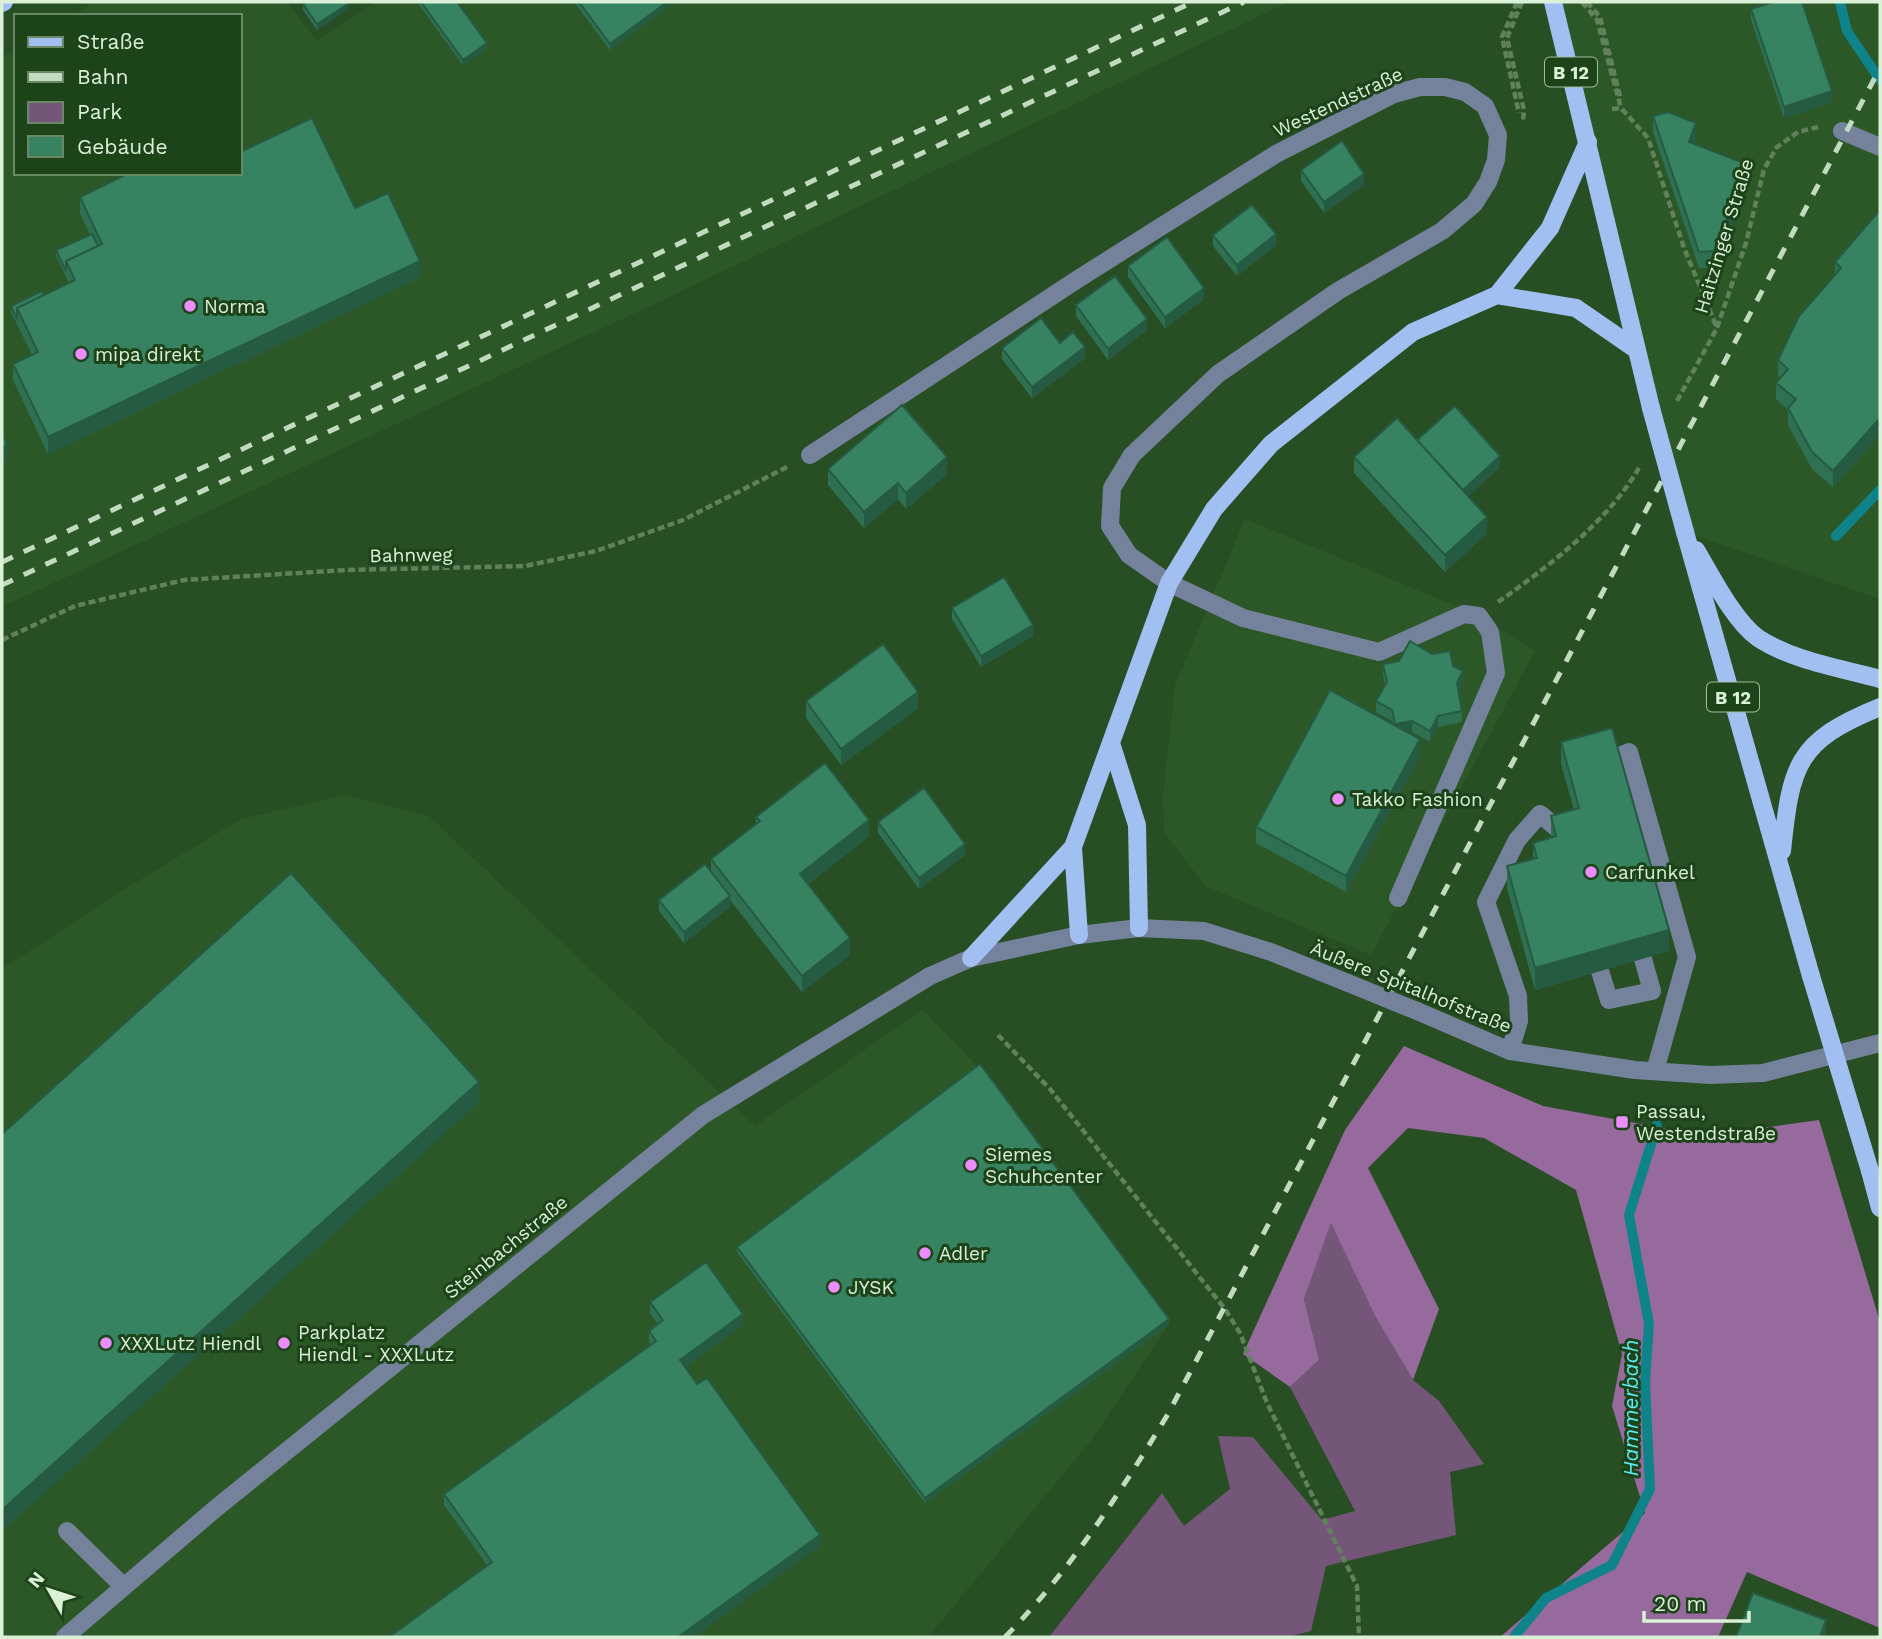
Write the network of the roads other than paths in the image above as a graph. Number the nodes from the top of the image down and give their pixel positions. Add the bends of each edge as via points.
1 (1553, 2) edge
2 (1842, 131) road end
3 (1588, 142) junction
4 (1880, 147) edge
5 (1497, 295) junction
6 (1634, 348) junction
7 (810, 455) road end
8 (1685, 532) junction
9 (1169, 583) junction
10 (1880, 679) edge
11 (1880, 707) edge
12 (1111, 743) junction
13 (1615, 758) edge
14 (1564, 834) edge
15 (1073, 847) junction
16 (1781, 862) junction
17 (1398, 898) dead end
18 (1139, 928) junction
19 (1079, 935) junction
20 (971, 958) junction
21 (1643, 959) edge
22 (1601, 971) edge
23 (1880, 1043) edge
24 (1510, 1051) junction
25 (1655, 1072) junction
26 (1880, 1208) edge
27 (66, 1531) dead end
28 (122, 1586) junction
29 (65, 1637) edge

1 - 3 main road, B 12
2 - 4 street
3 - 5 main road via 1550,229
3 - 6 main road, B 12
5 - 6 main road via 1576,308
5 - 9 main road via 1413,332 1271,444 1214,509
6 - 8 main road, B 12, bridge
7 - 9 street, Westendstraße via 1276,154 1394,94 1420,87 1465,92 1485,106 1498,135 1496,160 1474,204 1442,231 1338,291 1218,374 1132,455 1112,488 1110,526 1129,555
8 - 10 main road via 1756,637 1796,656
8 - 16 main road, B 12
9 - 12 main road
9 - 17 street via 1243,618 1379,652 1464,614 1479,615 1490,632 1496,673
11 - 16 main road via 1840,723 1804,754 1788,789
12 - 15 main road
12 - 18 main road via 1137,825
13 - 25 street via 1629,752 1687,957
14 - 24 street via 1540,814 1517,840 1486,902 1518,996 1519,1021
15 - 19 main road
15 - 20 main road
16 - 26 main road, B 12, bridge
18 - 19 street, Äußere Spitalhofstraße
18 - 24 street, Äußere Spitalhofstraße, bridge via 1204,931 1271,952
19 - 20 street, Äußere Spitalhofstraße
20 - 28 street, Steinbachstraße via 860,1016 703,1115
21 - 22 street via 1652,991 1609,1000
23 - 25 street, Äußere Spitalhofstraße via 1763,1073
24 - 25 street, Äußere Spitalhofstraße
27 - 28 street
28 - 29 street, Steinbachstraße

